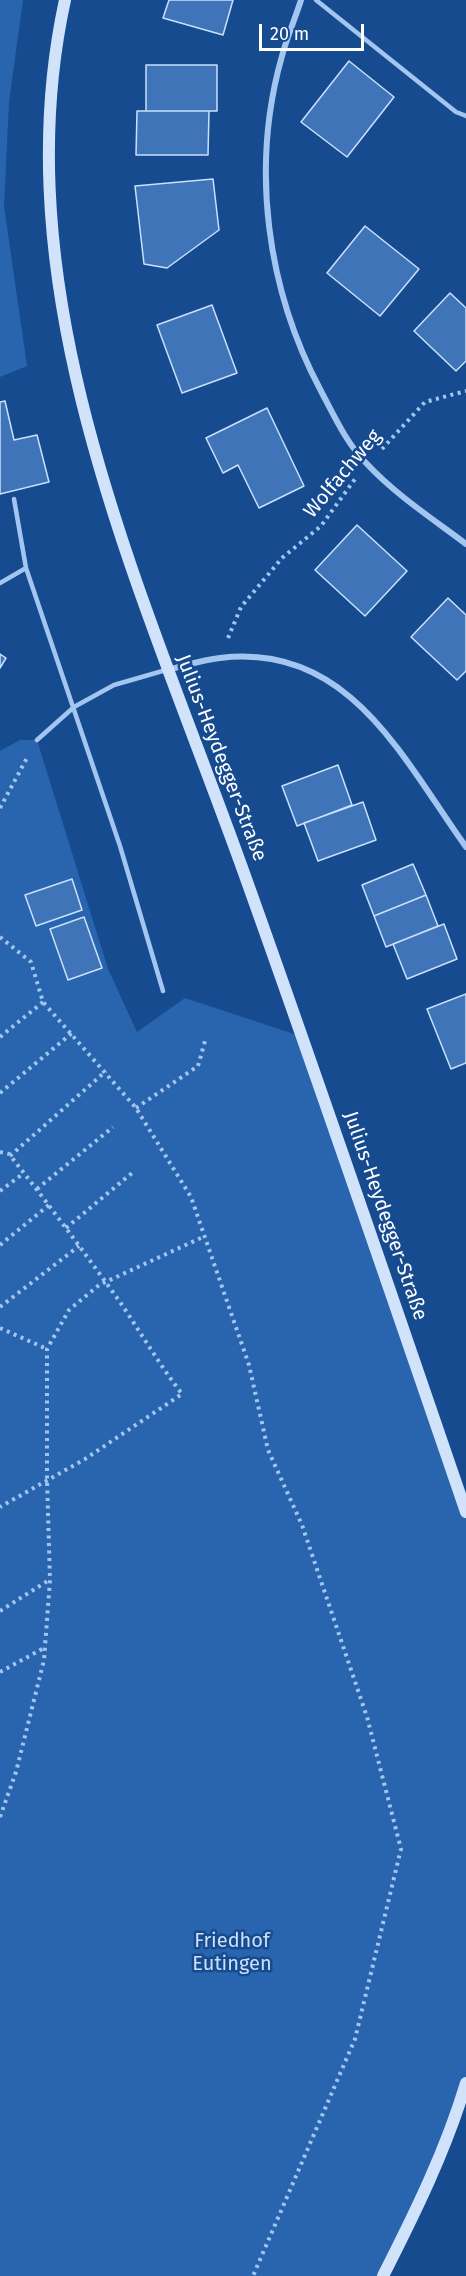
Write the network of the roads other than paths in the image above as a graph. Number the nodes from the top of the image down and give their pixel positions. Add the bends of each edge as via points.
1 (65, 0) edge
2 (301, 0) edge
3 (316, 0) edge
4 (466, 116) edge
5 (15, 499) dead end
6 (466, 544) edge
7 (26, 568) junction
8 (0, 583) edge
9 (166, 670) junction
10 (74, 707) junction
11 (37, 740) road end
12 (466, 848) edge
13 (164, 991) dead end
14 (466, 1512) edge
15 (466, 2083) edge
16 (383, 2276) edge

1 - 9 street, Julius-Heydegger-Straße via 52,50 44,146 47,249 64,358 107,511
2 - 6 street via 282,57 268,130 266,207 279,285 304,360 339,426 366,464
3 - 4 lane
5 - 7 lane
7 - 8 lane
7 - 10 lane
9 - 10 lane via 114,685
9 - 12 street via 220,658 260,657 297,664 334,682 391,739
9 - 14 street, Julius-Heydegger-Straße via 203,759 299,1026
10 - 11 lane
10 - 13 lane
15 - 16 street via 417,2211

